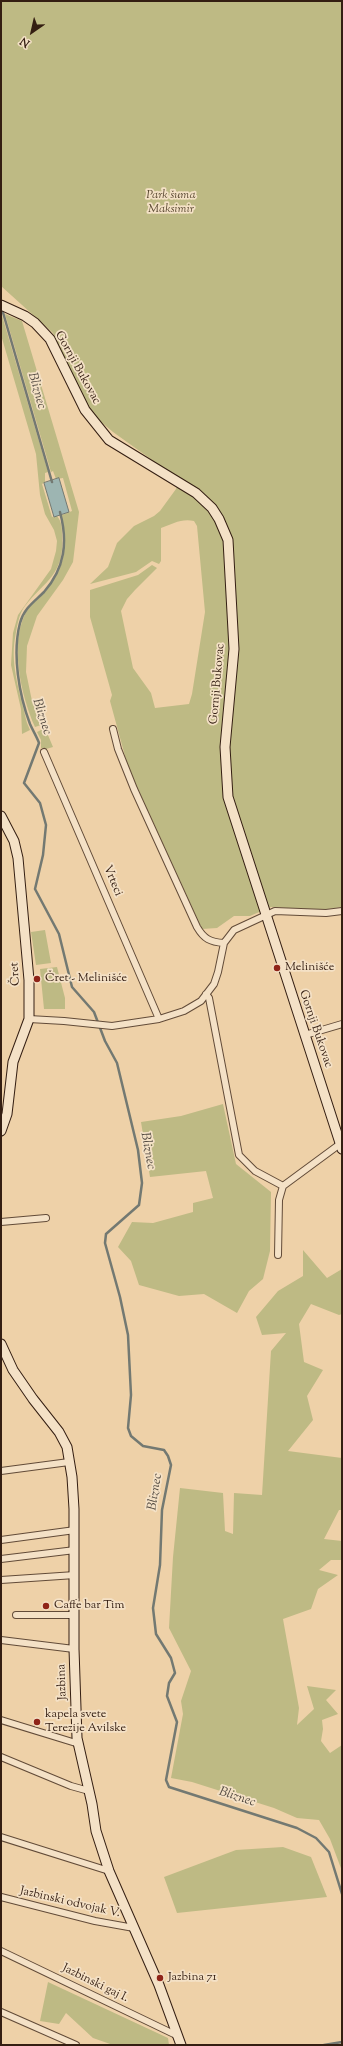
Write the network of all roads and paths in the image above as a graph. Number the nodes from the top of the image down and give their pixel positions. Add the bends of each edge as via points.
1 (4, 306) edge
2 (113, 729) dead end
3 (44, 752) dead end
4 (1, 816) edge
5 (342, 910) edge
6 (265, 916) junction
7 (224, 943) junction
8 (206, 994) junction
9 (28, 1019) junction
10 (159, 1019) junction
11 (342, 1024) edge
12 (305, 1036) junction
13 (1, 1131) edge
14 (341, 1147) edge
15 (283, 1186) junction
16 (46, 1218) dead end
17 (1, 1222) edge
18 (278, 1255) dead end
19 (1, 1344) edge
20 (70, 1462) junction
21 (1, 1471) edge
22 (75, 1530) junction
23 (1, 1540) edge
24 (75, 1550) junction
25 (1, 1559) edge
26 (75, 1575) junction
27 (1, 1580) edge
28 (16, 1615) dead end
29 (75, 1615) junction
30 (1, 1640) edge
31 (74, 1649) junction
32 (1, 1720) edge
33 (79, 1744) junction
34 (1, 1757) edge
35 (90, 1791) junction
36 (1, 1837) edge
37 (109, 1871) junction
38 (1, 1897) edge
39 (134, 1928) junction
40 (1, 1951) edge
41 (1, 2012) edge
42 (180, 2041) edge
43 (76, 2045) edge

1 - 6 street, Gornji Bukovac via 16,310 35,323 50,339 85,410 109,440 196,493 212,508 224,530 228,540 234,649 225,747 228,797
2 - 7 street via 118,750 134,789 197,927 207,940
3 - 10 street, Vrteci
4 - 9 street, Čret via 14,841 18,858 29,980
5 - 6 street via 326,913 275,911
6 - 7 street via 234,930
6 - 12 street, Gornji Bukovac
7 - 8 street via 218,972
8 - 10 street via 201,1001 184,1011
8 - 15 street via 209,998 239,1155 255,1171
9 - 10 street via 112,1026
9 - 13 street, Čret via 13,1062 7,1114
11 - 12 street
12 - 14 street, Gornji Bukovac
14 - 15 street
15 - 18 street via 279,1200
16 - 17 street
19 - 20 street, Jazbina via 13,1370 59,1432 67,1447
20 - 21 street
20 - 22 street, Jazbina
22 - 23 street
22 - 24 street, Jazbina
24 - 25 street
24 - 26 street, Jazbina
26 - 27 street
26 - 29 street, Jazbina
28 - 29 street
29 - 31 street, Jazbina
30 - 31 street
31 - 33 street, Jazbina
32 - 33 street
33 - 35 street, Jazbina
34 - 35 street via 71,1786
35 - 37 street, Jazbina via 96,1831
36 - 37 street
37 - 39 street, Jazbina
38 - 39 street, Jazbinski odvojak V.
39 - 42 street, Jazbina
40 - 42 street, Jazbinski gaj I.
41 - 43 street

